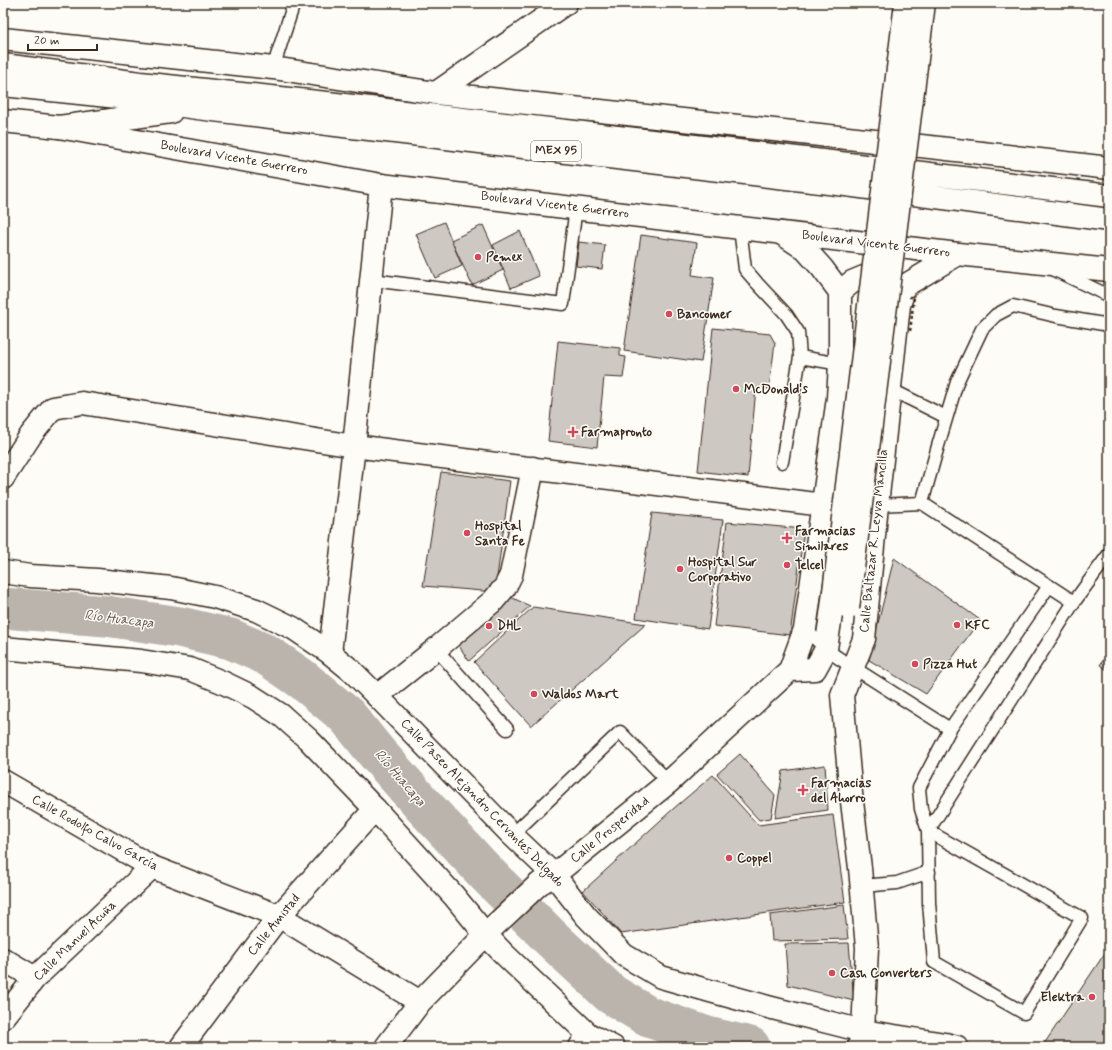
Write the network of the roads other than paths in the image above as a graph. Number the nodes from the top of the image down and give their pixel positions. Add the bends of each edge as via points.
1 (294, 3) edge
2 (566, 3) edge
3 (906, 3) edge
4 (924, 3) edge
5 (3, 39) edge
6 (3, 65) edge
7 (273, 68) junction
8 (3, 85) edge
9 (436, 93) junction
10 (197, 108) junction
11 (3, 121) edge
12 (59, 127) junction
13 (1109, 168) edge
14 (382, 185) junction
15 (1109, 196) edge
16 (576, 208) junction
17 (1109, 220) edge
18 (740, 228) junction
19 (781, 233) junction
20 (958, 254) junction
21 (1042, 264) junction
22 (1109, 270) edge
23 (372, 280) junction
24 (901, 288) junction
25 (840, 292) junction
26 (1109, 296) edge
27 (1109, 325) edge
28 (800, 357) junction
29 (840, 364) junction
30 (890, 388) junction
31 (946, 417) junction
32 (354, 446) junction
33 (782, 462) dead end
34 (533, 468) junction
35 (3, 478) edge
36 (922, 503) junction
37 (823, 505) junction
38 (877, 505) junction
39 (1109, 554) edge
40 (3, 572) edge
41 (1049, 586) junction
42 (1074, 602) junction
43 (840, 608) junction
44 (804, 628) junction
45 (3, 648) edge
46 (436, 649) junction
47 (330, 653) junction
48 (839, 658) junction
49 (790, 670) junction
50 (378, 696) junction
51 (507, 729) dead end
52 (950, 729) junction
53 (3, 781) edge
54 (669, 782) junction
55 (375, 809) junction
56 (928, 831) junction
57 (512, 835) junction
58 (152, 867) junction
59 (929, 872) junction
60 (547, 879) junction
61 (862, 886) junction
62 (279, 916) junction
63 (489, 931) junction
64 (3, 959) edge
65 (35, 978) junction
66 (420, 1002) junction
67 (3, 1018) edge
68 (584, 1040) edge
69 (861, 1041) edge
70 (181, 1047) edge
71 (386, 1047) edge
72 (613, 1047) edge
73 (957, 1047) edge

1 - 7 lane
2 - 9 main road
3 - 43 main road, bridge
4 - 43 main road, bridge
5 - 7 main road
6 - 15 main road, MEX 95
7 - 9 main road
8 - 10 main road, MEX 95
9 - 13 main road
10 - 12 main road
10 - 17 main road, MEX 95 via 838,184
11 - 12 main road, Boulevard Vicente Guerrero
12 - 14 main road, Boulevard Vicente Guerrero
14 - 16 main road, Boulevard Vicente Guerrero
14 - 23 main road
16 - 18 main road, Boulevard Vicente Guerrero
16 - 23 lane via 563,304
18 - 19 main road, Boulevard Vicente Guerrero
18 - 28 lane via 745,269 786,314 798,332
19 - 20 main road, Boulevard Vicente Guerrero
19 - 25 main road via 805,249
20 - 21 main road, Boulevard Vicente Guerrero
20 - 24 main road
21 - 22 main road, Boulevard Vicente Guerrero
21 - 26 lane
23 - 32 main road
24 - 25 main road via 890,277 864,277 852,282
24 - 30 main road, Calle Baltazar R. Leyva Mancilla
25 - 29 main road
27 - 31 lane via 1013,306 996,315 982,329 957,382
28 - 29 lane
28 - 33 lane
29 - 30 lane
29 - 37 main road via 838,398
30 - 31 lane
30 - 38 main road, Calle Baltazar R. Leyva Mancilla
31 - 36 lane
32 - 34 main road
32 - 35 main road via 82,403 53,408 31,435
32 - 47 main road
34 - 37 main road
34 - 46 main road via 511,575 505,587 493,601
36 - 38 lane
36 - 41 lane
37 - 44 main road
38 - 48 main road, Calle Baltazar R. Leyva Mancilla via 864,639
39 - 42 lane
40 - 47 main road, Calle Paseo Alejandro Cervantes Delgado via 171,588 215,597 256,610 294,628
41 - 42 lane
41 - 52 lane
42 - 56 lane
43 - 48 main road
44 - 48 lane
44 - 49 main road
45 - 55 main road via 141,661 190,669 222,682 253,697 281,715 308,739
46 - 50 main road
46 - 51 lane
47 - 50 main road, Calle Paseo Alejandro Cervantes Delgado
48 - 49 main road via 816,669
48 - 52 lane
48 - 61 main road, Calle Baltazar R. Leyva Mancilla
49 - 54 main road, Calle Prosperidad
50 - 57 main road, Calle Paseo Alejandro Cervantes Delgado
52 - 56 lane via 919,788 921,809
53 - 58 main road, Calle Rodolfo Calvo García
54 - 57 lane via 620,732
54 - 60 main road, Calle Prosperidad
55 - 62 main road, Calle Amistad
55 - 63 main road
56 - 59 lane
56 - 59 lane via 1082,918 1024,1013 934,962
57 - 60 main road, Calle Paseo Alejandro Cervantes Delgado
58 - 62 main road, Calle Rodolfo Calvo García
58 - 65 main road, Calle Manuel Acuña
59 - 61 lane via 896,883
60 - 63 main road, Calle Prosperidad
60 - 69 main road, Calle Paseo Alejandro Cervantes Delgado via 624,955 661,977 760,1005
61 - 69 main road, Calle Baltazar R. Leyva Mancilla via 867,948
62 - 66 main road, Calle Rodolfo Calvo García
62 - 70 main road, Calle Amistad
63 - 66 main road, Calle Prosperidad
63 - 68 main road via 504,954
64 - 65 main road
65 - 67 main road, Calle Manuel Acuña
66 - 71 main road, Calle Prosperidad
68 - 72 main road
69 - 73 main road, Calle Paseo Alejandro Cervantes Delgado via 945,1044

